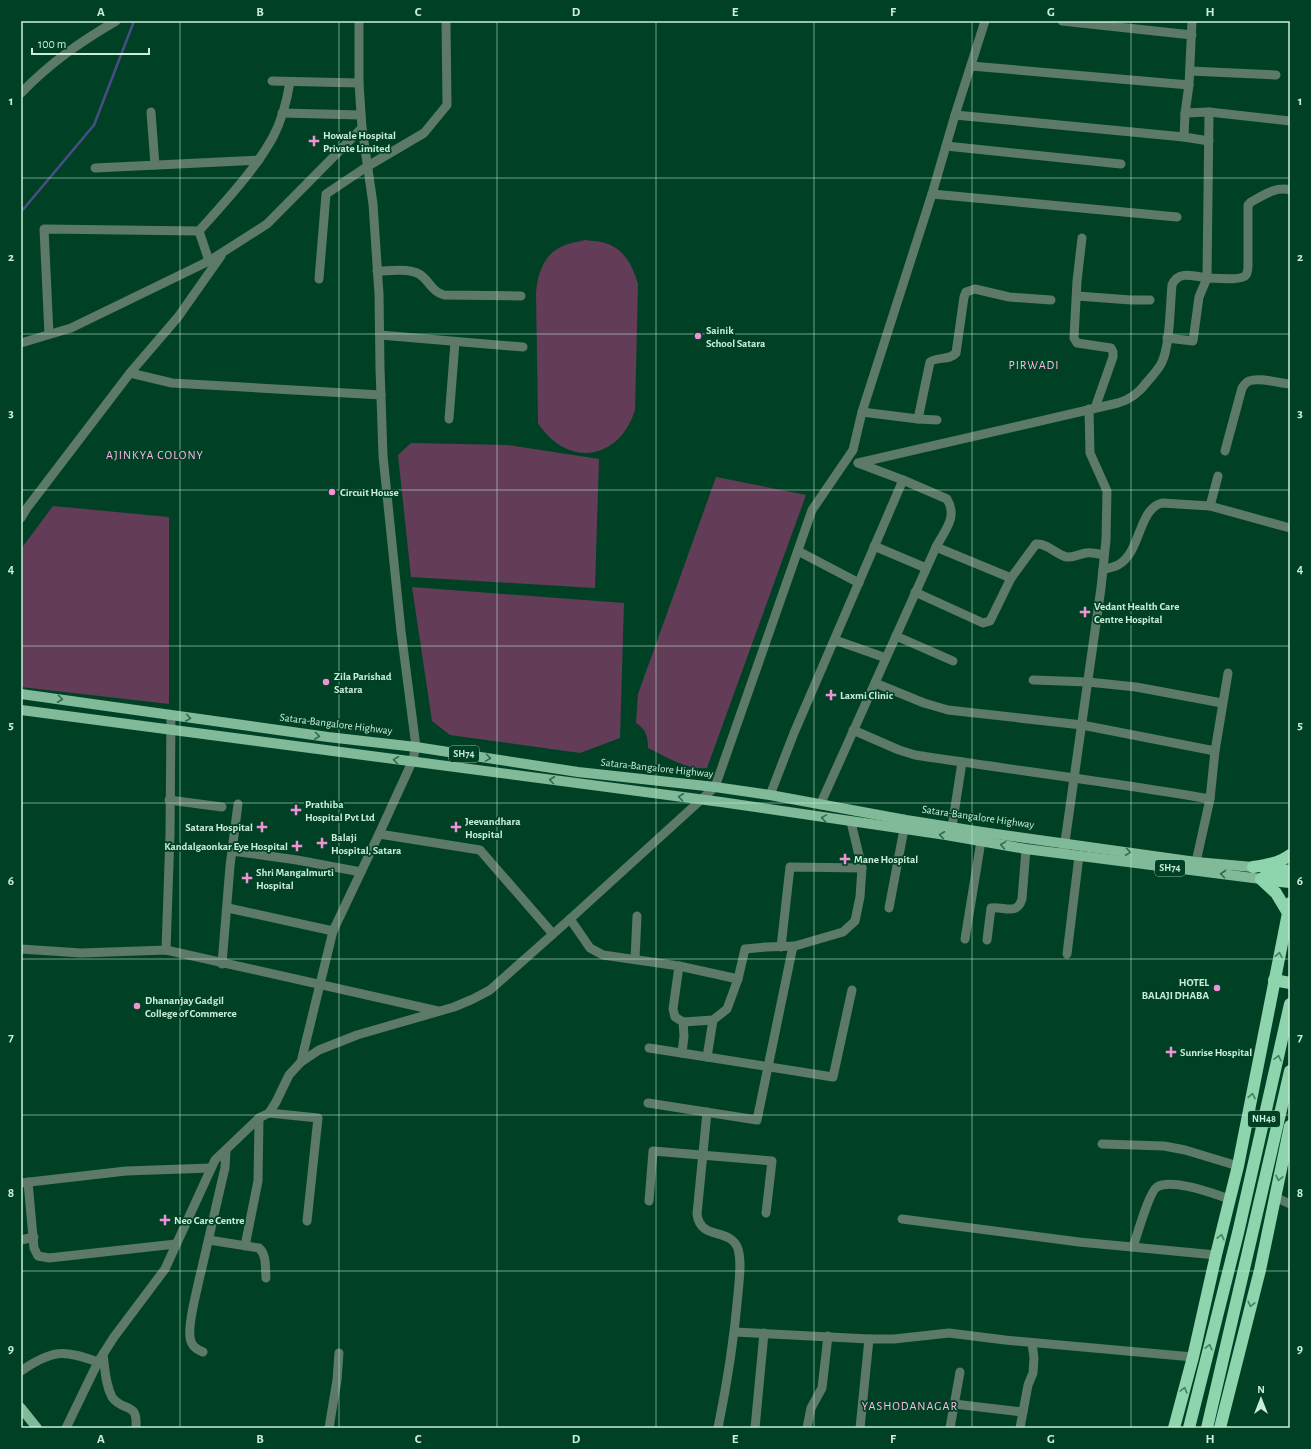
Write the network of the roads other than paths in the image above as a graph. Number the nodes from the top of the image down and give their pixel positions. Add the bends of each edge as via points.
1 (116, 21) edge
2 (359, 21) edge
3 (446, 21) edge
4 (984, 21) edge
5 (1062, 21) edge
6 (1192, 21) edge
7 (1192, 35) junction
8 (971, 66) junction
9 (1190, 71) junction
10 (1276, 75) dead end
11 (272, 81) dead end
12 (290, 82) junction
13 (359, 84) junction
14 (1189, 85) junction
15 (21, 93) edge
16 (151, 112) dead end
17 (1209, 112) junction
18 (282, 113) junction
19 (1185, 113) junction
20 (361, 115) junction
21 (954, 115) junction
22 (1290, 121) edge
23 (362, 128) junction
24 (1184, 137) junction
25 (1209, 141) junction
26 (946, 146) junction
27 (258, 160) junction
28 (1121, 164) dead end
29 (155, 165) junction
30 (368, 166) junction
31 (96, 168) dead end
32 (1290, 190) edge
33 (932, 194) junction
34 (1177, 217) dead end
35 (199, 232) junction
36 (1082, 238) dead end
37 (224, 252) junction
38 (209, 261) junction
39 (377, 272) junction
40 (1207, 278) junction
41 (319, 279) dead end
42 (521, 296) dead end
43 (1077, 296) junction
44 (1051, 300) dead end
45 (1150, 300) dead end
46 (49, 334) junction
47 (380, 335) junction
48 (1167, 338) junction
49 (455, 342) junction
50 (21, 343) edge
51 (523, 347) dead end
52 (130, 374) junction
53 (1290, 384) edge
54 (381, 395) junction
55 (1092, 409) junction
56 (862, 412) junction
57 (449, 419) dead end
58 (918, 419) junction
59 (937, 420) dead end
60 (1225, 451) dead end
61 (847, 459) junction
62 (858, 463) junction
63 (1218, 476) dead end
64 (903, 480) junction
65 (24, 506) edge
66 (1210, 506) junction
67 (21, 518) edge
68 (1290, 528) edge
69 (874, 546) junction
70 (936, 547) junction
71 (798, 551) junction
72 (1104, 555) junction
73 (926, 568) junction
74 (1103, 570) junction
75 (1011, 578) junction
76 (859, 583) junction
77 (915, 592) junction
78 (896, 636) junction
79 (835, 640) junction
80 (886, 658) junction
81 (953, 661) dead end
82 (1228, 673) dead end
83 (1033, 680) dead end
84 (1088, 682) junction
85 (875, 683) junction
86 (21, 694) edge
87 (1222, 703) junction
88 (21, 710) edge
89 (171, 715) junction
90 (1082, 725) junction
91 (171, 730) junction
92 (853, 730) junction
93 (416, 747) junction
94 (1215, 751) junction
95 (412, 762) junction
96 (962, 762) junction
97 (1074, 778) junction
98 (715, 787) junction
99 (770, 795) junction
100 (1210, 799) junction
101 (169, 800) junction
102 (701, 800) junction
103 (238, 804) dead end
104 (820, 805) junction
105 (222, 807) dead end
106 (851, 822) junction
107 (952, 827) junction
108 (904, 829) junction
109 (380, 834) junction
110 (981, 841) junction
111 (1065, 843) junction
112 (1026, 849) junction
113 (232, 851) junction
114 (1063, 854) junction
115 (1290, 855) edge
116 (1079, 856) junction
117 (1196, 862) junction
118 (1253, 867) junction
119 (862, 868) junction
120 (1290, 871) edge
121 (361, 872) junction
122 (1261, 879) junction
123 (1290, 882) edge
124 (228, 908) junction
125 (889, 908) dead end
126 (1289, 908) edge
127 (637, 916) dead end
128 (570, 919) junction
129 (333, 931) junction
130 (554, 934) junction
131 (965, 939) dead end
132 (987, 940) dead end
133 (781, 946) junction
134 (793, 946) junction
135 (21, 949) edge
136 (166, 950) junction
137 (1067, 954) dead end
138 (635, 959) junction
139 (222, 964) junction
140 (679, 966) junction
141 (738, 979) junction
142 (1274, 980) junction
143 (1290, 983) edge
144 (321, 985) junction
145 (852, 990) dead end
146 (1290, 1004) edge
147 (439, 1011) junction
148 (713, 1020) junction
149 (683, 1022) junction
150 (649, 1048) dead end
151 (682, 1054) junction
152 (706, 1057) junction
153 (301, 1062) junction
154 (768, 1067) junction
155 (1290, 1071) edge
156 (648, 1103) dead end
157 (706, 1112) junction
158 (269, 1113) junction
159 (259, 1118) junction
160 (1290, 1126) edge
161 (1102, 1144) dead end
162 (226, 1151) junction
163 (702, 1154) junction
164 (1238, 1166) junction
165 (211, 1168) junction
166 (25, 1183) edge
167 (1275, 1196) junction
168 (1230, 1199) junction
169 (649, 1201) dead end
170 (1290, 1204) edge
171 (766, 1213) dead end
172 (902, 1219) dead end
173 (307, 1221) dead end
174 (34, 1237) junction
175 (21, 1240) edge
176 (209, 1240) junction
177 (176, 1244) junction
178 (245, 1246) junction
179 (1133, 1247) junction
180 (1216, 1255) junction
181 (266, 1278) dead end
182 (735, 1332) junction
183 (764, 1333) junction
184 (828, 1336) junction
185 (869, 1339) junction
186 (1032, 1343) junction
187 (203, 1352) dead end
188 (339, 1353) dead end
189 (103, 1354) junction
190 (1193, 1357) junction
191 (98, 1362) junction
192 (21, 1371) edge
193 (960, 1372) dead end
194 (954, 1404) junction
195 (21, 1408) edge
196 (1023, 1412) junction
197 (1189, 1427) edge
198 (37, 1428) edge
199 (66, 1428) edge
200 (136, 1428) edge
201 (329, 1428) edge
202 (718, 1428) edge
203 (755, 1428) edge
204 (807, 1428) edge
205 (860, 1428) edge
206 (950, 1428) edge
207 (1020, 1428) edge
208 (1174, 1428) edge
209 (1207, 1428) edge
210 (1220, 1428) edge

1 - 15 street via 50,64
2 - 13 street
3 - 30 street via 447,105 424,133
4 - 8 street
5 - 7 street
6 - 7 street
7 - 9 street
8 - 14 street
8 - 21 street
9 - 10 street
9 - 14 street
11 - 12 street
12 - 13 street
12 - 18 street
13 - 20 street
14 - 19 street
16 - 29 street
17 - 19 street
17 - 22 street
17 - 25 street
18 - 20 street
18 - 27 street via 273,136
19 - 24 street
20 - 23 street
21 - 24 street
21 - 26 street
23 - 30 street
23 - 37 street via 267,224
24 - 25 street
25 - 40 street
26 - 28 street
26 - 33 street
27 - 29 street
27 - 35 street
29 - 31 street
30 - 39 street
30 - 41 street via 326,194
32 - 40 street via 1276,189 1248,205 1247,274 1238,279
33 - 34 street
33 - 56 street
35 - 38 street
35 - 46 street via 44,229
36 - 43 street
37 - 38 street
37 - 52 street via 178,317
38 - 46 street via 71,328
39 - 42 street via 418,273 432,288 444,295
39 - 47 street
40 - 48 street via 1199,297 1193,341
40 - 48 street via 1184,275 1174,280
43 - 45 street
43 - 55 street via 1075,341 1112,348 1114,352
44 - 58 street via 1009,297 975,289 966,292 956,353 950,358 930,362
46 - 50 street
47 - 49 street
47 - 54 street
48 - 55 street via 1162,362 1135,396
49 - 51 street
49 - 57 street
52 - 54 street via 172,384
52 - 65 street
53 - 60 street via 1255,379 1245,383
54 - 93 street via 383,456
55 - 62 street
55 - 72 street via 1090,453 1107,491
56 - 58 street
56 - 61 street via 853,450
58 - 59 street
61 - 62 street
61 - 71 street via 812,510
62 - 64 street
63 - 66 street
64 - 69 street
64 - 70 street via 940,495 947,499 950,505 951,518
65 - 67 street
66 - 68 street
66 - 74 street via 1156,504 1149,510 1127,557 1119,565
69 - 73 street
69 - 76 street
70 - 73 street
70 - 75 street
71 - 76 street
71 - 98 street
72 - 74 street
72 - 75 street via 1087,553 1068,557 1042,544 1036,544
73 - 77 street
74 - 84 street
75 - 77 street via 987,623
76 - 79 street
77 - 78 street
78 - 80 street
78 - 81 street
79 - 80 street
79 - 99 street
80 - 85 street
82 - 87 street
83 - 84 street
84 - 87 street via 1136,687
84 - 90 street
85 - 90 street via 948,710
85 - 92 street
86 -> 89 main road, Satara-Bangalore Highway / SH74
87 - 94 street
88 - 91 main road, Satara-Bangalore Highway / SH74
89 - 91 street
89 -> 93 main road, Satara-Bangalore Highway / SH74
90 - 94 street
90 - 97 street
95 -> 91 main road, Satara-Bangalore Highway / SH74
91 - 101 street
92 - 96 street via 915,755
92 - 104 street
93 - 95 street
93 -> 98 main road, Satara-Bangalore Highway / SH74 via 578,772
94 - 100 street
102 -> 95 main road, Satara-Bangalore Highway / SH74
95 - 109 street
96 - 97 street
96 - 107 street
97 - 100 street
97 - 111 street
98 - 99 main road, Satara-Bangalore Highway / SH74
98 - 102 street
99 - 104 main road, Satara-Bangalore Highway / SH74
100 - 117 street
101 - 105 street
101 - 136 street
106 -> 102 main road, Satara-Bangalore Highway / SH74
102 - 128 street
103 - 113 street
104 - 107 main road, Satara-Bangalore Highway / SH74
106 - 108 main road, Satara-Bangalore Highway / SH74
106 - 119 street
107 - 111 main road, Satara-Bangalore Highway / SH74
110 -> 108 main road, Satara-Bangalore Highway / SH74
108 - 125 street
109 - 121 street
109 - 130 street via 480,850
112 -> 110 main road, Satara-Bangalore Highway / SH74
110 - 131 street
111 - 114 street
111 -> 117 main road, Satara-Bangalore Highway / SH74
112 - 114 main road, Satara-Bangalore Highway / SH74
112 - 132 street via 1021,905 1012,909 991,908
113 - 121 street
113 - 124 street
114 - 116 main road, Satara-Bangalore Highway / SH74
115 - 118 highway via 1275,863
122 -> 116 main road, Satara-Bangalore Highway / SH74
116 - 137 street
117 - 118 main road, Satara-Bangalore Highway / SH74
118 - 120 highway, Satara-Bangalore Highway / SH74
119 - 133 street via 790,867
119 - 134 street via 856,921 843,932
121 - 129 street
122 - 123 highway, Satara-Bangalore Highway / SH74
122 - 126 highway
124 - 129 street
124 - 139 street
142 -> 126 highway
127 - 138 street
128 - 130 street
128 - 138 street via 590,948 605,956
129 - 144 street
130 - 147 street via 490,990
133 - 134 street
133 - 141 street via 745,949
134 - 154 street
135 - 136 street via 81,953
136 - 139 street
138 - 140 street
139 - 144 street
140 - 141 street
140 - 149 street via 673,1009 675,1017
141 - 148 street via 727,1009
142 - 143 highway
164 -> 142 highway
144 - 147 street
144 - 153 street
145 - 154 street via 833,1077
197 -> 146 highway, NH48 via 1238,1233
147 - 153 street via 357,1035 319,1050
148 - 149 street
148 - 152 street
149 - 151 street
150 - 151 street
151 - 152 street
152 - 154 street
153 - 158 street via 289,1075
154 - 157 street via 757,1120
155 - 209 highway, NH48
156 - 157 street
157 - 163 street
158 - 159 street
158 - 173 street via 318,1118
159 - 162 street
159 - 178 street via 258,1181
160 -> 167 highway
161 - 164 street via 1164,1146
162 - 165 street via 215,1160
162 - 176 street via 225,1168
163 - 169 street via 653,1151
163 - 171 street via 772,1161
163 - 182 street via 697,1220 706,1230 735,1242 739,1254
164 - 168 highway
165 - 166 street via 126,1171
165 - 177 street
166 - 174 street
167 - 170 street
167 -> 210 highway via 1260,1270
168 - 179 street via 1182,1185 1169,1184 1157,1187 1151,1195
180 -> 168 highway
172 - 179 street
174 - 175 street
174 - 177 street via 38,1256 49,1258
176 - 178 street
176 - 187 street via 190,1328 192,1344
177 - 189 street via 165,1269
178 - 181 street via 263,1251
179 - 180 street
180 - 190 highway
182 - 183 street
182 - 202 street
183 - 184 street
183 - 203 street
184 - 185 street
184 - 204 street via 822,1388 811,1408
185 - 186 street via 949,1334
185 - 205 street
186 - 190 street
186 - 196 street via 1034,1366
188 - 201 street
189 - 191 street
189 - 200 street via 107,1385 115,1401 134,1411
208 -> 190 highway
191 - 192 street via 68,1353 58,1354 40,1359
191 - 199 street
193 - 194 street
194 - 196 street
194 - 206 street
195 - 198 main road
196 - 207 street

